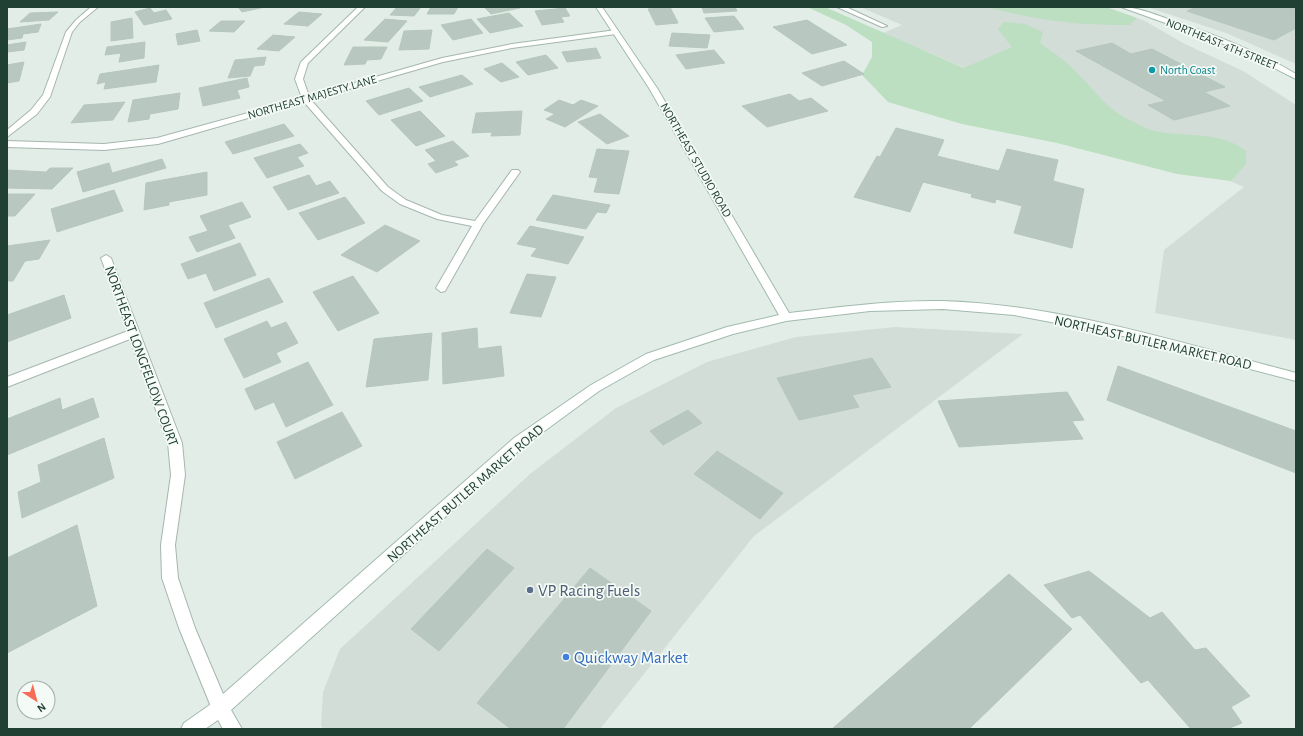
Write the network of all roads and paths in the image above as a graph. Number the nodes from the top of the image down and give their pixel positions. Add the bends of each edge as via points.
1 (95, 7) edge
2 (362, 7) edge
3 (599, 7) edge
4 (840, 7) edge
5 (1124, 7) edge
6 (884, 26) dead end
7 (616, 32) junction
8 (1296, 76) edge
9 (306, 99) junction
10 (7, 134) edge
11 (7, 144) edge
12 (515, 172) dead end
13 (478, 224) junction
14 (106, 258) dead end
15 (441, 288) dead end
16 (786, 316) junction
17 (135, 334) junction
18 (1296, 377) edge
19 (7, 382) edge
20 (220, 708) junction
21 (190, 729) edge
22 (233, 729) edge

1 - 10 street via 69,32 47,95 34,112
2 - 9 street via 305,62 299,78
3 - 7 street, NORTHEAST STUDIO ROAD
4 - 6 street
5 - 8 street, NORTHEAST 4TH STREET via 1204,35
7 - 9 street, NORTHEAST MAJESTY LANE via 478,52
7 - 16 street, NORTHEAST STUDIO ROAD via 707,177
9 - 11 street, NORTHEAST MAJESTY LANE via 158,141 104,147
9 - 13 street via 385,189 403,202 440,217
12 - 13 street
13 - 15 street
14 - 17 street, NORTHEAST LONGFELLOW COURT
16 - 18 street, NORTHEAST BUTLER MARKET ROAD via 870,307 943,305 1014,311 1115,330
16 - 20 street, NORTHEAST BUTLER MARKET ROAD via 731,330 650,357 595,388 519,442
17 - 19 street
17 - 20 street, NORTHEAST LONGFELLOW COURT via 175,444 178,475 168,545 170,578
20 - 21 street, NORTHEAST BUTLER MARKET ROAD
20 - 22 street, NORTHEAST LONGFELLOW COURT

